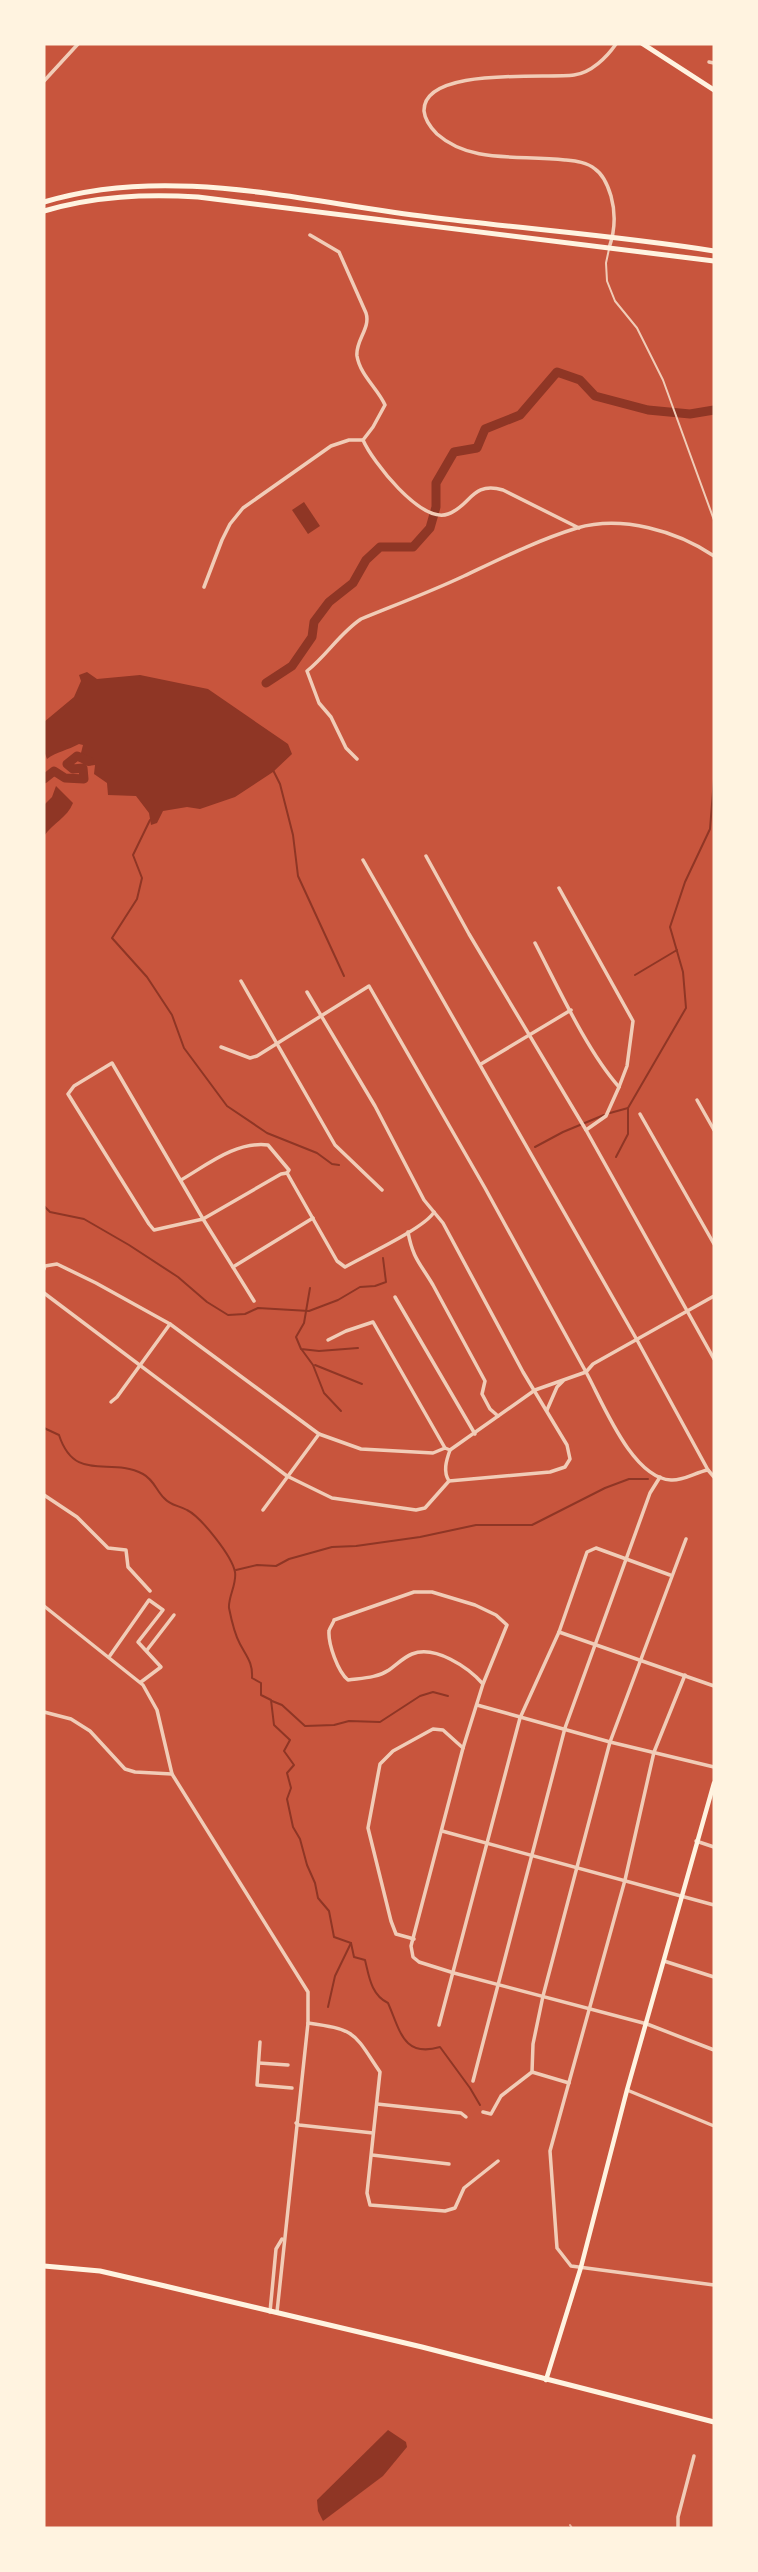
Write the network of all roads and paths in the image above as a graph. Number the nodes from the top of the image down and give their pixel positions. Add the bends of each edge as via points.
1 (78, 44) edge
2 (616, 44) edge
3 (643, 44) edge
4 (44, 81) edge
5 (714, 90) edge
6 (44, 202) edge
7 (44, 211) edge
8 (310, 235) dead end
9 (612, 239) junction
10 (609, 249) junction
11 (714, 251) edge
12 (714, 261) edge
13 (363, 440) junction
14 (714, 520) edge
15 (579, 528) junction
16 (714, 556) edge
17 (204, 587) dead end
18 (357, 760) dead end
19 (426, 856) dead end
20 (363, 860) dead end
21 (559, 888) dead end
22 (535, 943) dead end
23 (241, 981) dead end
24 (307, 992) dead end
25 (571, 1010) junction
26 (322, 1017) junction
27 (531, 1035) junction
28 (277, 1044) junction
29 (221, 1047) dead end
30 (481, 1064) junction
31 (619, 1087) junction
32 (696, 1100) dead end
33 (640, 1114) dead end
34 (586, 1130) junction
35 (714, 1130) edge
36 (287, 1173) junction
37 (181, 1180) junction
38 (382, 1191) dead end
39 (434, 1212) junction
40 (313, 1218) junction
41 (203, 1219) junction
42 (408, 1232) junction
43 (714, 1244) edge
44 (45, 1267) edge
45 (233, 1267) junction
46 (44, 1293) edge
47 (714, 1296) edge
48 (395, 1297) dead end
49 (254, 1301) dead end
50 (687, 1311) junction
51 (170, 1324) junction
52 (328, 1340) dead end
53 (637, 1340) junction
54 (714, 1359) edge
55 (140, 1365) junction
56 (586, 1372) junction
57 (563, 1381) junction
58 (535, 1391) junction
59 (111, 1402) dead end
60 (547, 1409) junction
61 (498, 1416) junction
62 (319, 1434) junction
63 (475, 1434) junction
64 (444, 1448) junction
65 (450, 1450) junction
66 (708, 1470) junction
67 (287, 1476) junction
68 (660, 1477) junction
69 (714, 1477) edge
70 (449, 1481) junction
71 (44, 1495) edge
72 (264, 1510) dead end
73 (686, 1539) dead end
74 (627, 1558) junction
75 (670, 1575) junction
76 (150, 1591) dead end
77 (44, 1606) edge
78 (174, 1615) dead end
79 (559, 1632) junction
80 (597, 1644) junction
81 (147, 1650) junction
82 (109, 1657) junction
83 (641, 1661) junction
84 (685, 1675) junction
85 (141, 1682) junction
86 (484, 1684) junction
87 (714, 1686) edge
88 (477, 1705) junction
89 (44, 1712) edge
90 (520, 1718) junction
91 (565, 1728) junction
92 (610, 1742) junction
93 (463, 1748) junction
94 (654, 1752) junction
95 (714, 1767) edge
96 (172, 1774) junction
97 (714, 1783) edge
98 (442, 1831) junction
99 (696, 1841) junction
100 (487, 1843) junction
101 (714, 1847) edge
102 (533, 1857) junction
103 (578, 1868) junction
104 (625, 1880) junction
105 (681, 1894) junction
106 (714, 1905) edge
107 (414, 1939) junction
108 (664, 1961) junction
109 (454, 1973) junction
110 (714, 1977) edge
111 (499, 1985) junction
112 (543, 1996) junction
113 (590, 2009) junction
114 (308, 2023) junction
115 (647, 2024) junction
116 (439, 2025) dead end
117 (260, 2042) dead end
118 (714, 2050) edge
119 (259, 2063) junction
120 (288, 2065) dead end
121 (532, 2073) junction
122 (473, 2081) dead end
123 (569, 2083) junction
124 (292, 2088) dead end
125 (627, 2090) junction
126 (377, 2104) junction
127 (483, 2112) dead end
128 (466, 2117) dead end
129 (296, 2123) junction
130 (714, 2126) edge
131 (374, 2133) junction
132 (372, 2155) junction
133 (498, 2161) dead end
134 (449, 2164) dead end
135 (44, 2266) edge
136 (581, 2267) junction
137 (714, 2285) edge
138 (273, 2313) junction
139 (547, 2380) junction
140 (714, 2422) edge
141 (694, 2456) dead end
142 (678, 2528) edge

1 - 4 street
2 - 9 street via 589,69 575,75 465,81 433,92 424,110 434,131 474,153 589,164 606,181 613,205
3 - 5 main road
6 - 9 main road via 116,188 199,187
7 - 10 main road via 116,197 198,197
8 - 13 street via 339,252 368,320 357,358 385,405
9 - 10 street
9 - 11 main road
10 - 12 main road
10 - 14 lane via 607,281 663,380
13 - 15 street via 383,471 429,513 450,514 471,495 492,486
13 - 17 street via 331,446 243,508 222,540
15 - 16 street via 611,524 644,527 670,533
15 - 18 street via 348,628 307,671 319,702
19 - 27 street
20 - 30 street
21 - 31 street via 633,1021
22 - 25 street
23 - 28 street
24 - 26 street
25 - 27 street
25 - 31 street
26 - 28 street
26 - 39 street
26 - 56 street via 369,986
27 - 30 street
27 - 34 street
28 - 29 street via 250,1058
28 - 38 street via 335,1144
30 - 53 street
31 - 34 street via 606,1116
32 - 35 street
33 - 43 street
34 - 50 street
36 - 37 street via 268,1146 257,1144 240,1147
36 - 40 street
36 - 41 street
37 - 41 street
37 - 41 street via 112,1063 74,1086 68,1094 73,1105 149,1224 155,1230
39 - 42 street
39 - 58 street
40 - 42 street via 345,1267
40 - 45 street
41 - 45 street
42 - 61 street via 415,1260 471,1354 485,1381 482,1394
44 - 51 street via 57,1264
45 - 49 street
46 - 55 street
47 - 50 street
48 - 63 street
50 - 53 street
50 - 54 street
51 - 55 street
51 - 62 street
52 - 64 street via 373,1322
53 - 56 street
53 - 66 street
55 - 59 street
55 - 67 street
56 - 57 street
56 - 68 street via 636,1460
57 - 58 street
57 - 60 street
58 - 60 street
58 - 61 street
60 - 70 street via 567,1445 570,1460 565,1467
61 - 63 street
62 - 64 street via 361,1449 433,1453
62 - 67 street
63 - 65 street
64 - 65 street
65 - 70 street via 446,1461
66 - 68 street via 673,1480
66 - 69 street
67 - 70 street via 332,1498 416,1510 425,1508
67 - 72 street
68 - 74 street
71 - 76 street via 77,1517 108,1548 126,1550 128,1567
73 - 75 street
74 - 75 street
74 - 79 street via 596,1548 587,1552
74 - 80 street
75 - 83 street
77 - 82 street
78 - 81 street
79 - 80 street
79 - 90 street
80 - 83 street
80 - 91 street
81 - 82 street via 138,1642 163,1610 149,1600
81 - 85 street via 161,1667
82 - 85 street
83 - 84 street
83 - 92 street
84 - 87 street
84 - 94 street
85 - 96 street via 158,1710
86 - 86 street via 507,1625 475,1605 432,1592 414,1592 334,1620 329,1630 334,1655 348,1680 375,1676 411,1654 427,1652 460,1664
86 - 88 street
88 - 90 street
88 - 93 street
89 - 96 street via 71,1719 90,1731 125,1769
90 - 91 street
90 - 100 street
91 - 92 street
91 - 102 street
92 - 94 street
92 - 103 street
93 - 98 street
93 - 107 street via 443,1730 433,1729 393,1751 380,1765 368,1828 391,1921 397,1934
94 - 95 street
94 - 104 street
96 - 114 street via 305,1984
97 - 99 main road
98 - 100 street
98 - 107 street
99 - 101 street
99 - 105 main road
100 - 102 street
100 - 109 street
102 - 103 street
102 - 111 street
103 - 104 street
103 - 112 street
104 - 105 street
104 - 113 street
105 - 106 street
105 - 108 main road
107 - 109 street via 413,1957
108 - 110 street
108 - 115 main road
109 - 111 street
109 - 116 street
111 - 112 street
111 - 122 street
112 - 113 street
112 - 121 street
113 - 115 street
113 - 123 street
114 - 126 street via 342,2028 355,2036 380,2072
114 - 129 street
115 - 118 street
115 - 125 main road
117 - 119 street
119 - 120 street
119 - 124 street via 257,2085
121 - 123 street
121 - 127 street via 501,2096 492,2114
123 - 136 street via 551,2151 557,2248 571,2266
125 - 130 street
125 - 136 main road
126 - 128 street
126 - 131 street
129 - 131 street
129 - 138 street
131 - 132 street
132 - 133 street via 370,2205 445,2211 455,2208 464,2188
132 - 134 street
135 - 138 main road via 100,2271
136 - 137 street
136 - 139 main road
138 - 139 main road
139 - 140 main road
141 - 142 street

